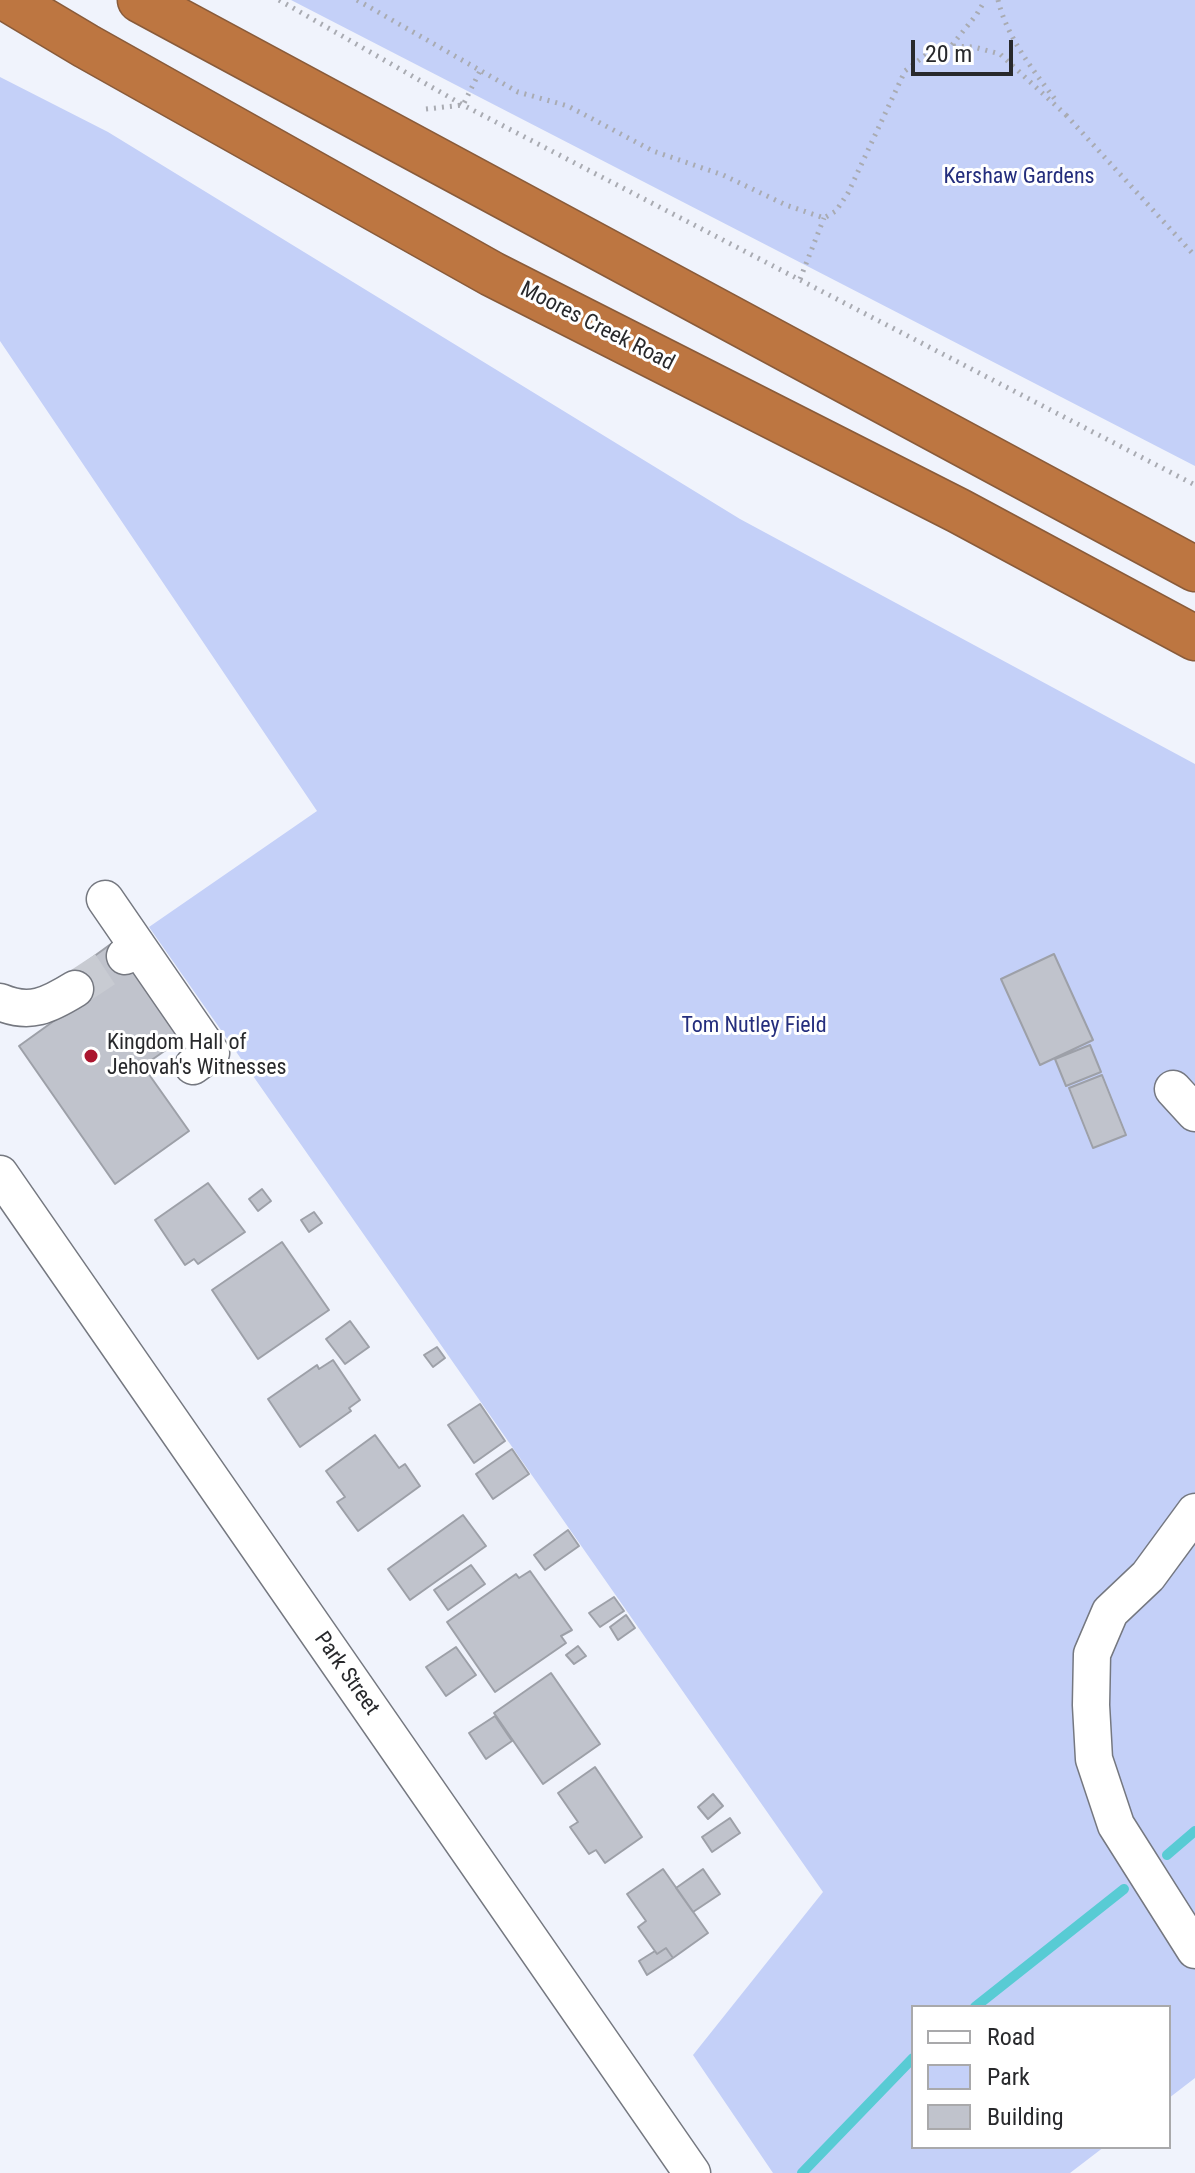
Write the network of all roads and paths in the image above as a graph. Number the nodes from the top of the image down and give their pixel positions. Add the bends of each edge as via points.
1 (9, 0) edge
2 (140, 0) edge
3 (279, 0) edge
4 (357, 0) edge
5 (985, 0) edge
6 (998, 0) edge
7 (0, 27) edge
8 (86, 46) junction
9 (952, 46) junction
10 (480, 71) junction
11 (463, 105) junction
12 (1066, 115) junction
13 (824, 218) junction
14 (1195, 256) edge
15 (800, 279) junction
16 (1195, 485) edge
17 (1195, 569) edge
18 (1195, 638) edge
19 (105, 899) dead end
20 (75, 989) tunnel mouth
21 (0, 1002) edge
22 (193, 1066) dead end
23 (0, 1174) edge
24 (1195, 1512) edge
25 (1195, 1950) edge
26 (692, 2173) edge

1 - 8 highway, Moores Creek Road
2 - 17 highway
3 - 11 path
4 - 10 path
5 - 9 path
6 - 12 path via 1034,71
7 - 8 highway
8 - 18 highway, Moores Creek Road via 492,274 959,511
9 - 12 path via 1000,54
9 - 13 path via 932,50 905,71 848,193
10 - 11 path
10 - 13 path via 518,92 568,106 653,151
11 - 15 path
12 - 14 path
13 - 15 path
15 - 16 path
19 - 22 street via 132,951 211,1053
20 - 21 street via 47,1006 22,1008
23 - 26 street, Park Street
24 - 25 street via 1148,1576 1110,1612 1092,1654 1091,1705 1094,1759 1116,1825

